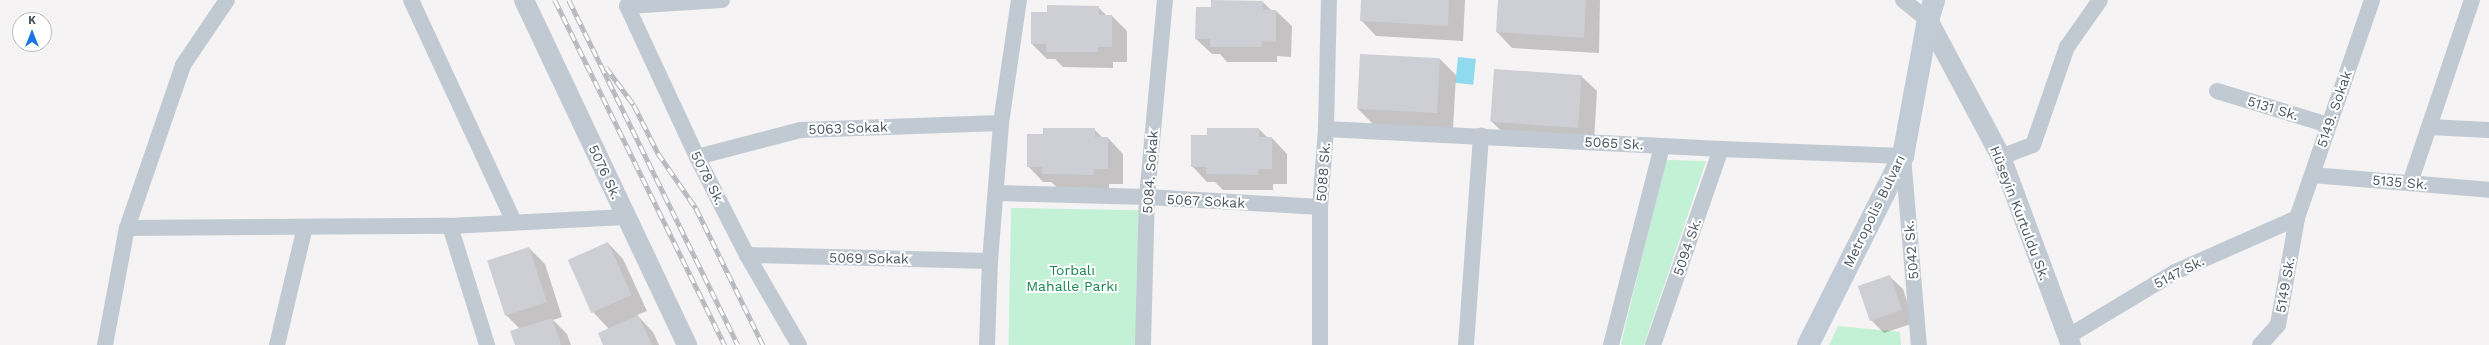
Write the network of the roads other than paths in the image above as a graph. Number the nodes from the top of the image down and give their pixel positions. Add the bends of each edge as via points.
1 (227, 0) edge
2 (411, 0) edge
3 (524, 0) edge
4 (722, 0) edge
5 (1019, 0) edge
6 (1164, 0) edge
7 (1329, 0) edge
8 (1904, 0) edge
9 (2100, 0) edge
10 (2372, 0) edge
11 (2472, 0) edge
12 (1931, 10) edge
13 (2217, 91) dead end
14 (1001, 123) junction
15 (2328, 125) junction
16 (2429, 127) junction
17 (1326, 129) junction
18 (2489, 130) edge
19 (1481, 136) junction
20 (1662, 146) junction
21 (1721, 149) junction
22 (1903, 156) junction
23 (697, 157) junction
24 (2000, 157) junction
25 (2312, 175) junction
26 (2410, 183) junction
27 (2489, 190) edge
28 (996, 193) junction
29 (1147, 197) junction
30 (1320, 207) junction
31 (626, 217) junction
32 (2297, 218) junction
33 (514, 222) junction
34 (450, 226) junction
35 (305, 227) junction
36 (127, 228) junction
37 (747, 255) junction
38 (990, 261) junction
39 (2068, 342) edge
40 (105, 345) edge
41 (277, 345) edge
42 (487, 345) edge
43 (687, 345) edge
44 (799, 345) edge
45 (987, 345) edge
46 (1143, 345) edge
47 (1320, 345) edge
48 (1466, 345) edge
49 (1611, 345) edge
50 (1653, 345) edge
51 (1808, 345) edge
52 (1919, 345) edge
53 (2260, 345) edge

1 - 36 street via 183,65
2 - 33 street
3 - 31 street, 5076 Sk.
4 - 23 street, 5078 Sk. via 627,6
5 - 14 street
6 - 29 street, 5084. Sokak
7 - 17 street, 5088 Sk.
8 - 12 street
9 - 24 street via 2067,47 2033,145
10 - 15 street, 5149. Sokak
11 - 16 street
12 - 22 main road, Metropolis Bulvarı
12 - 24 street, Hüseyin Kurtuldu Sk.
13 - 15 street, 5131 Sk.
14 - 23 street, 5063 Sokak via 801,130
14 - 28 street
15 - 25 street, 5149. Sokak
16 - 18 street
16 - 26 street
17 - 19 street, 5065 Sk.
17 - 30 street, 5088 Sk.
19 - 20 street, 5065 Sk.
19 - 48 street
20 - 21 street, 5065 Sk.
20 - 49 street
21 - 22 street, 5065 Sk.
21 - 50 street, 5094 Sk.
22 - 51 main road, Metropolis Bulvarı
22 - 52 street, 5042 Sk.
23 - 37 street, 5078 Sk.
24 - 39 street, Hüseyin Kurtuldu Sk.
25 - 26 street, 5135 Sk.
25 - 32 street, 5149. Sokak
26 - 27 street, 5135 Sk.
28 - 29 street, 5067 Sokak
28 - 38 street
29 - 30 street, 5067 Sokak
29 - 46 street, 5084. Sokak
30 - 47 street, 5088 Sk.
31 - 33 street
31 - 43 street, 5076 Sk.
32 - 39 street, 5147 Sk. via 2175,272
32 - 53 street, 5149 Sk. via 2278,326
33 - 34 street
34 - 35 street
34 - 42 street
35 - 36 street
35 - 41 street
36 - 40 street
37 - 38 street, 5069 Sokak
37 - 44 street, 5078 Sk.
38 - 45 street

